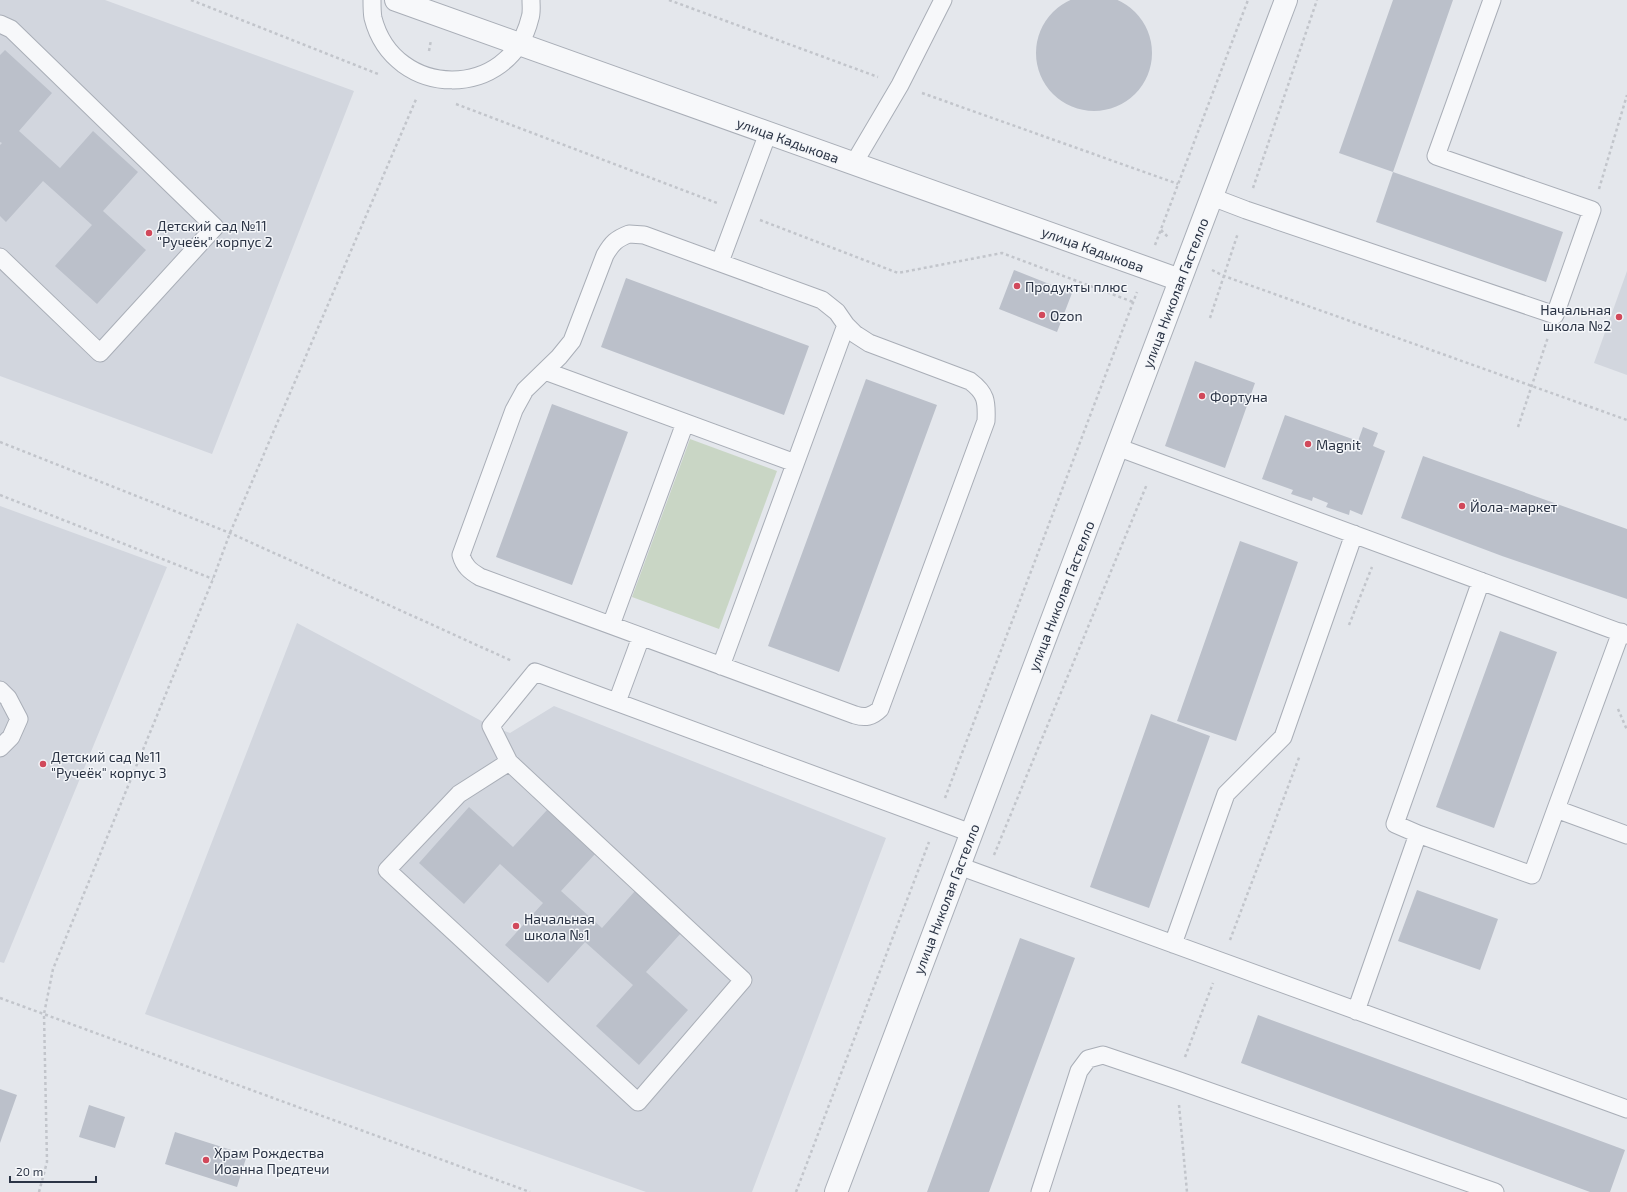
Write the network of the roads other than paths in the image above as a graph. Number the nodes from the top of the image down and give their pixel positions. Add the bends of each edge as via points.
1 (372, 0) edge
2 (396, 0) edge
3 (531, 0) edge
4 (942, 0) edge
5 (1286, 0) edge
6 (1492, 0) edge
7 (0, 24) edge
8 (520, 44) junction
9 (768, 133) junction
10 (854, 163) junction
11 (1212, 197) junction
12 (0, 257) edge
13 (720, 262) junction
14 (1180, 280) junction
15 (846, 325) junction
16 (545, 371) junction
17 (685, 423) junction
18 (1117, 447) junction
19 (796, 464) junction
20 (1354, 534) junction
21 (1481, 581) junction
22 (610, 625) junction
23 (1624, 633) edge
24 (641, 637) junction
25 (721, 666) junction
26 (0, 690) edge
27 (617, 702) junction
28 (0, 748) edge
29 (509, 762) junction
30 (1556, 809) junction
31 (971, 833) junction
32 (1418, 834) junction
33 (1627, 835) edge
34 (959, 866) junction
35 (1173, 944) junction
36 (1356, 1011) junction
37 (1627, 1109) edge
38 (836, 1192) edge
39 (1040, 1192) edge
40 (1495, 1192) edge

1 - 8 lane via 373,18 384,44 402,64 426,77 453,81 479,76 502,64
2 - 8 street, улица Кадыкова
3 - 8 lane via 530,18
4 - 10 lane via 900,85
5 - 11 street, улица Николая Гастелло
6 - 11 lane via 1436,156 1592,210 1556,315
7 - 12 lane via 11,29 215,227 100,353
8 - 9 street, улица Кадыкова
9 - 10 street, улица Кадыкова
9 - 13 lane
10 - 14 street, улица Кадыкова
11 - 14 street, улица Николая Гастелло
13 - 15 lane via 822,300 837,312
13 - 16 lane via 644,235 629,234 619,238 605,255 572,341
14 - 18 street, улица Николая Гастелло
15 - 19 lane
15 - 25 lane via 869,343 970,381 979,388 987,404 986,421 883,702 876,714 862,717
16 - 17 lane
16 - 22 lane via 525,390 514,410 461,555 467,568 480,577
17 - 19 lane
17 - 22 lane
18 - 20 lane
18 - 31 street, улица Николая Гастелло
19 - 25 lane
20 - 21 lane
20 - 35 lane via 1283,737 1226,794
21 - 23 lane
21 - 32 lane via 1395,824
22 - 24 lane
23 - 30 lane
24 - 25 lane
24 - 27 lane
26 - 28 lane via 8,698 19,719 11,737
27 - 29 lane via 535,672 491,726
27 - 31 lane
29 - 29 lane via 743,980 638,1102 386,870 459,794
30 - 32 lane via 1532,875
30 - 33 lane
31 - 34 street, улица Николая Гастелло
32 - 36 lane
34 - 35 lane
34 - 38 street, улица Николая Гастелло
35 - 36 lane
36 - 37 lane
39 - 40 lane via 1079,1071 1088,1059 1103,1056

